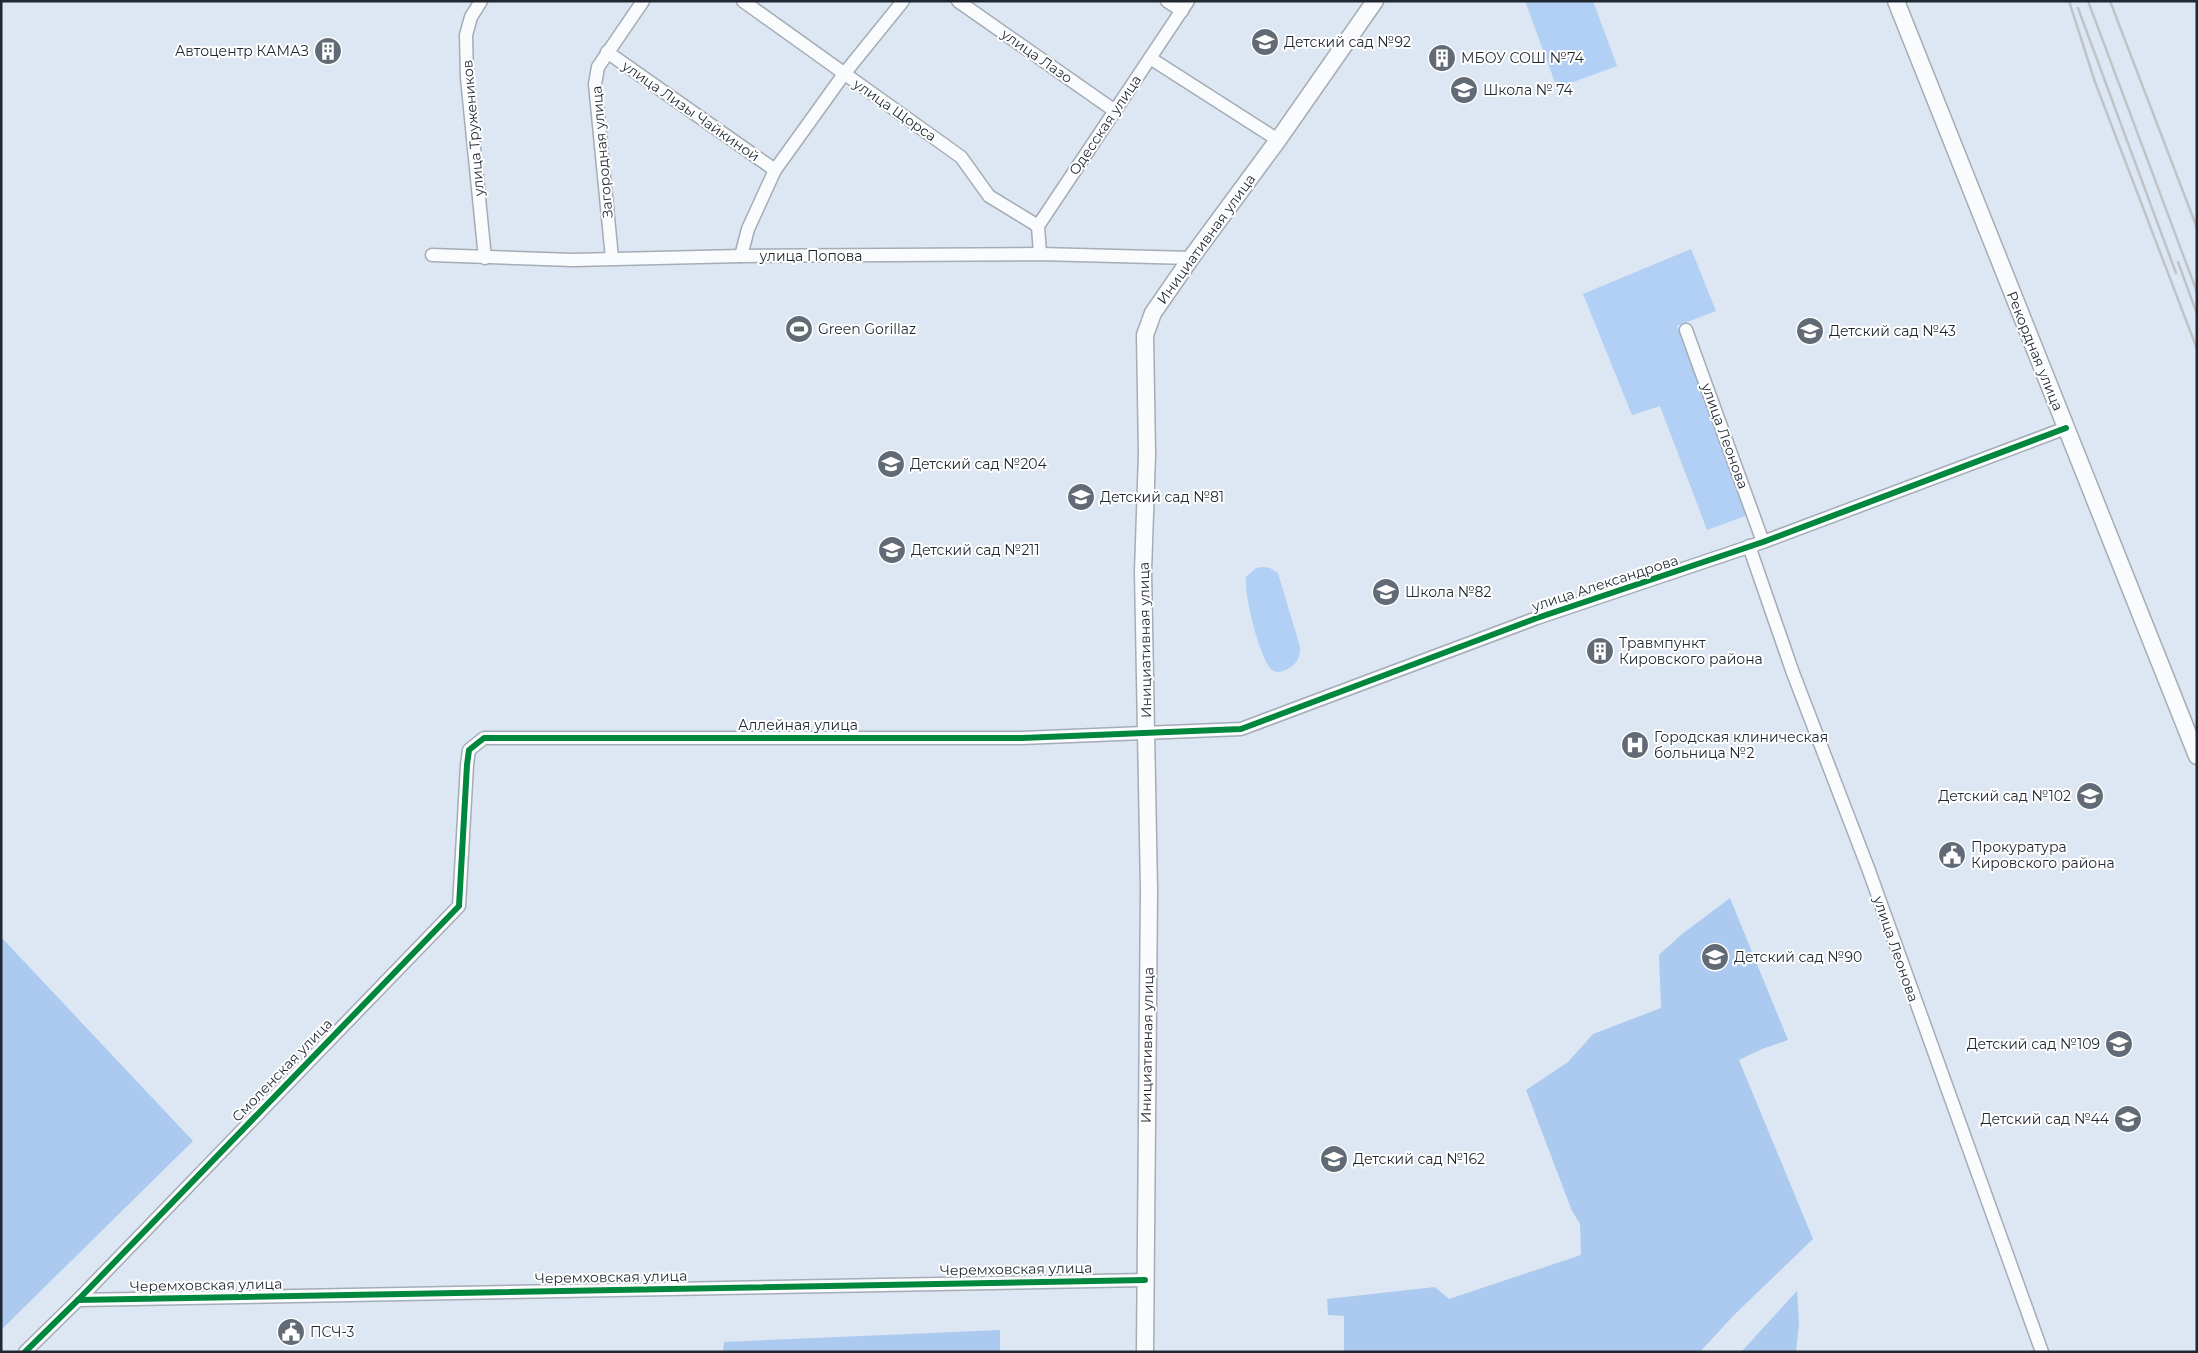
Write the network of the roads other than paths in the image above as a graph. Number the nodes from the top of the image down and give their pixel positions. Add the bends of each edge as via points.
1 (481, 1) edge
2 (643, 1) edge
3 (743, 1) edge
4 (903, 1) edge
5 (958, 1) edge
6 (1167, 1) edge
7 (1896, 1) edge
8 (1368, 4) edge
9 (1185, 6) edge
10 (607, 52) junction
11 (1150, 58) junction
12 (844, 74) junction
13 (1115, 111) junction
14 (1278, 140) junction
15 (775, 170) junction
16 (1038, 226) junction
17 (1040, 254) junction
18 (432, 255) dead end
19 (741, 256) junction
20 (485, 258) junction
21 (612, 258) junction
22 (1191, 258) junction
23 (1686, 330) dead end
24 (2066, 428) junction
25 (1764, 542) junction
26 (1750, 546) junction
27 (1146, 734) junction
28 (2197, 756) edge
29 (467, 766) joint
30 (1145, 1280) junction
31 (78, 1300) junction
32 (25, 1352) edge
33 (1145, 1352) edge
34 (2042, 1352) edge

1 - 20 street, улица Тружеников via 471,17 466,35 467,78
2 - 10 street, Загородная улица
3 - 12 street, улица Щорса
4 - 12 street
5 - 13 street, улица Лазо
6 - 9 street
7 - 24 main road, Рекордная улица
8 - 14 main road, Инициативная улица
9 - 11 street, Одесская улица
10 - 15 street, улица Лизы Чайкиной
10 - 21 street, Загородная улица via 598,68 595,84
11 - 13 street, Одесская улица
11 - 14 street
12 - 15 street
12 - 16 street, улица Щорса via 961,158 989,196
13 - 16 street, Одесская улица
14 - 22 main road, Инициативная улица
15 - 19 street via 748,229
16 - 17 street
17 - 19 street, улица Попова
17 - 22 street, улица Попова
18 - 20 street, улица Попова
19 - 21 street, улица Попова
20 - 21 street, улица Попова
22 - 27 main road, Инициативная улица via 1153,313 1145,334 1147,454 1143,572
23 - 25 street, улица Леонова
24 - 25 street, улица Александрова
24 - 28 main road, Рекордная улица
25 - 26 street, улица Александрова
26 - 27 street, улица Александрова via 1537,618 1241,729
26 - 34 street, улица Леонова via 1793,673 1868,868
27 - 29 street, Аллейная улица via 1022,738 484,738 469,750
27 - 30 main road, Инициативная улица via 1149,890
29 - 31 street, Смоленская улица via 459,906
30 - 31 street, Черемховская улица
30 - 33 main road, Инициативная улица
31 - 32 street, Смоленская улица

